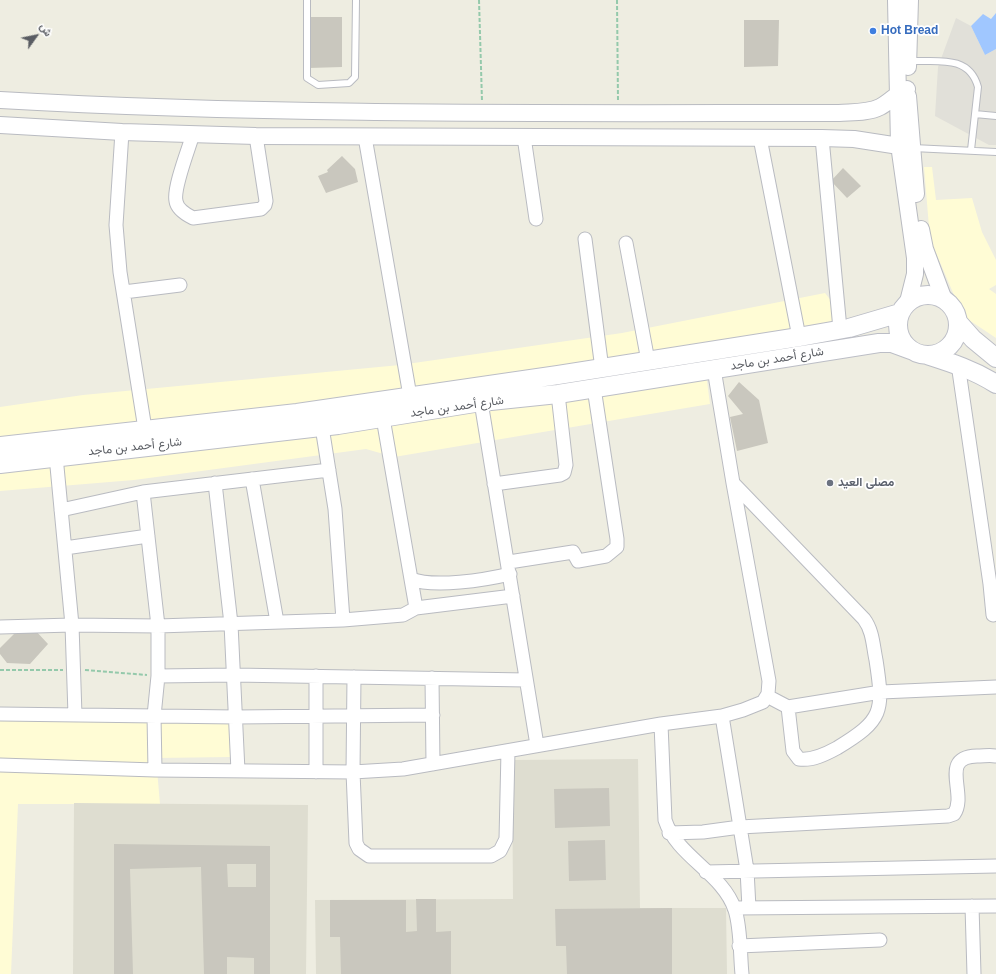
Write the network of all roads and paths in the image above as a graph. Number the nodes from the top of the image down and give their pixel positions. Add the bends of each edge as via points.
1 (307, 0) edge
2 (356, 0) edge
3 (479, 0) edge
4 (617, 0) edge
5 (896, 0) edge
6 (910, 0) edge
7 (902, 61) junction
8 (902, 91) junction
9 (0, 100) edge
10 (482, 112) junction
11 (618, 113) junction
12 (839, 114) junction
13 (975, 114) junction
14 (996, 116) edge
15 (0, 124) edge
16 (122, 132) junction
17 (193, 134) junction
18 (256, 136) junction
19 (365, 137) junction
20 (524, 137) junction
21 (760, 138) junction
22 (791, 138) junction
23 (822, 138) junction
24 (905, 147) junction
25 (971, 150) junction
26 (996, 152) edge
27 (536, 219) dead end
28 (585, 239) dead end
29 (626, 243) dead end
30 (180, 285) dead end
31 (124, 292) junction
32 (944, 300) junction
33 (904, 307) junction
34 (958, 322) junction
35 (840, 329) junction
36 (798, 337) junction
37 (919, 353) junction
38 (996, 358) edge
39 (648, 361) junction
40 (958, 364) junction
41 (602, 368) junction
42 (714, 369) junction
43 (996, 384) edge
44 (594, 388) junction
45 (558, 394) junction
46 (410, 396) junction
47 (481, 402) junction
48 (383, 418) junction
49 (322, 427) junction
50 (145, 429) junction
51 (0, 446) edge
52 (56, 456) junction
53 (0, 464) edge
54 (329, 470) junction
55 (252, 479) junction
56 (733, 482) junction
57 (216, 483) junction
58 (494, 484) junction
59 (143, 492) junction
60 (61, 510) junction
61 (148, 536) junction
62 (65, 548) junction
63 (509, 568) junction
64 (411, 579) junction
65 (993, 583) edge
66 (513, 596) junction
67 (416, 608) junction
68 (993, 616) dead end
69 (344, 620) junction
70 (277, 622) junction
71 (231, 624) junction
72 (72, 625) junction
73 (158, 626) junction
74 (0, 627) edge
75 (234, 675) junction
76 (158, 676) junction
77 (316, 676) junction
78 (354, 677) junction
79 (432, 678) junction
80 (526, 680) junction
81 (996, 687) edge
82 (881, 692) junction
83 (767, 696) junction
84 (788, 708) junction
85 (0, 714) edge
86 (75, 715) junction
87 (354, 715) junction
88 (433, 715) junction
89 (154, 716) junction
90 (317, 716) junction
91 (722, 716) junction
92 (236, 717) junction
93 (661, 724) junction
94 (537, 746) junction
95 (508, 751) junction
96 (996, 756) edge
97 (433, 764) junction
98 (0, 765) edge
99 (155, 770) junction
100 (238, 771) junction
101 (316, 772) junction
102 (353, 772) junction
103 (740, 827) junction
104 (669, 833) junction
105 (996, 866) edge
106 (746, 870) junction
107 (706, 872) junction
108 (972, 906) junction
109 (996, 906) edge
110 (734, 908) junction
111 (749, 908) junction
112 (880, 940) dead end
113 (739, 946) junction
114 (742, 974) edge
115 (974, 974) edge

1 - 2 lane via 307,78 318,85 349,83 355,77
3 - 10 path
4 - 11 path
5 - 7 street
6 - 7 street
7 - 8 street
7 - 13 lane via 954,62 968,69 975,77 978,87
8 - 12 street via 869,111
8 - 24 street
9 - 10 street via 83,105 363,112
10 - 11 street
11 - 12 street
12 - 22 street via 845,121 840,131
13 - 14 lane
13 - 25 lane
15 - 16 street
16 - 17 street
16 - 31 street via 116,225
17 - 18 street
17 - 18 street via 176,190 176,202 180,209 193,218 261,209 265,205
18 - 19 street
19 - 20 street
19 - 46 street
20 - 21 street
20 - 27 street
21 - 22 street
21 - 36 street
22 - 23 street
23 - 24 street via 854,139
23 - 35 street
24 - 25 lane
24 - 32 street via 925,250
24 - 33 street via 915,274
25 - 26 lane
28 - 41 street
29 - 39 street
30 - 31 street
31 - 50 street
32 - 33 main road via 925,295 916,297
32 - 34 main road via 954,309
33 - 35 main road, شارع أحمد بن ماجد via 874,322
33 - 37 main road via 898,323 899,333 903,342
34 - 37 main road via 953,342 946,349 937,354
34 - 38 main road via 973,339
35 - 36 main road, شارع أحمد بن ماجد
36 - 39 main road, شارع أحمد بن ماجد
37 - 40 main road, شارع أحمد بن ماجد
37 - 42 main road, شارع أحمد بن ماجد via 892,343 879,343
39 - 41 main road, شارع أحمد بن ماجد
40 - 43 main road, شارع أحمد بن ماجد
40 - 65 street
41 - 46 main road, شارع أحمد بن ماجد
42 - 44 main road, شارع أحمد بن ماجد
42 - 56 street
44 - 45 main road, شارع أحمد بن ماجد
44 - 63 street via 617,539 615,550 606,556 578,561 572,552
45 - 47 main road, شارع أحمد بن ماجد
45 - 58 street via 566,465 564,473
46 - 50 main road, شارع أحمد بن ماجد via 297,413
47 - 48 main road, شارع أحمد بن ماجد
47 - 58 street
48 - 49 main road, شارع أحمد بن ماجد
48 - 64 street
49 - 52 main road, شارع أحمد بن ماجد
49 - 54 street
50 - 51 main road, شارع أحمد بن ماجد
52 - 53 main road, شارع أحمد بن ماجد
52 - 60 street
54 - 55 street
54 - 69 street via 335,509
55 - 57 street
55 - 70 street
56 - 82 street via 868,625
56 - 83 street via 769,682
57 - 59 street
57 - 71 street
58 - 63 street
59 - 60 street
59 - 61 street
60 - 62 street
61 - 62 street
61 - 73 street
62 - 72 street
63 - 64 street via 493,578 429,584
63 - 66 street
64 - 67 street
65 - 68 street
66 - 67 street
66 - 80 street
67 - 69 street via 403,615
69 - 70 street
70 - 71 street
71 - 73 street
71 - 75 street
72 - 73 street
72 - 74 street
72 - 86 street
73 - 76 street
75 - 76 street
75 - 77 street
75 - 92 street
76 - 89 street
77 - 78 street
77 - 90 street
78 - 79 street
78 - 87 street
79 - 80 street
79 - 88 street
80 - 94 street
81 - 82 street
82 - 84 street
82 - 84 street via 880,707 875,718 864,729 824,755 805,760 799,759 793,751
83 - 84 street
83 - 91 street via 756,706
85 - 86 street
86 - 89 street
87 - 88 street
87 - 90 street
87 - 102 street
88 - 97 street
89 - 92 street
89 - 99 street
90 - 92 street
90 - 101 street
91 - 93 street
91 - 103 street
92 - 100 street
93 - 94 street
93 - 104 street via 665,820
94 - 95 street
95 - 97 street
95 - 102 street via 506,839 500,851 491,856 364,854 356,843
96 - 103 street via 966,756 958,762 958,808 954,814
97 - 102 street via 403,770
98 - 99 street
99 - 100 street
100 - 101 street
101 - 102 street
103 - 104 street
103 - 106 street
104 - 107 street
105 - 106 street
106 - 107 street
106 - 111 street
107 - 110 street via 721,887
108 - 109 street
108 - 111 street
108 - 115 street
110 - 111 street
110 - 113 street
112 - 113 street
113 - 114 street

